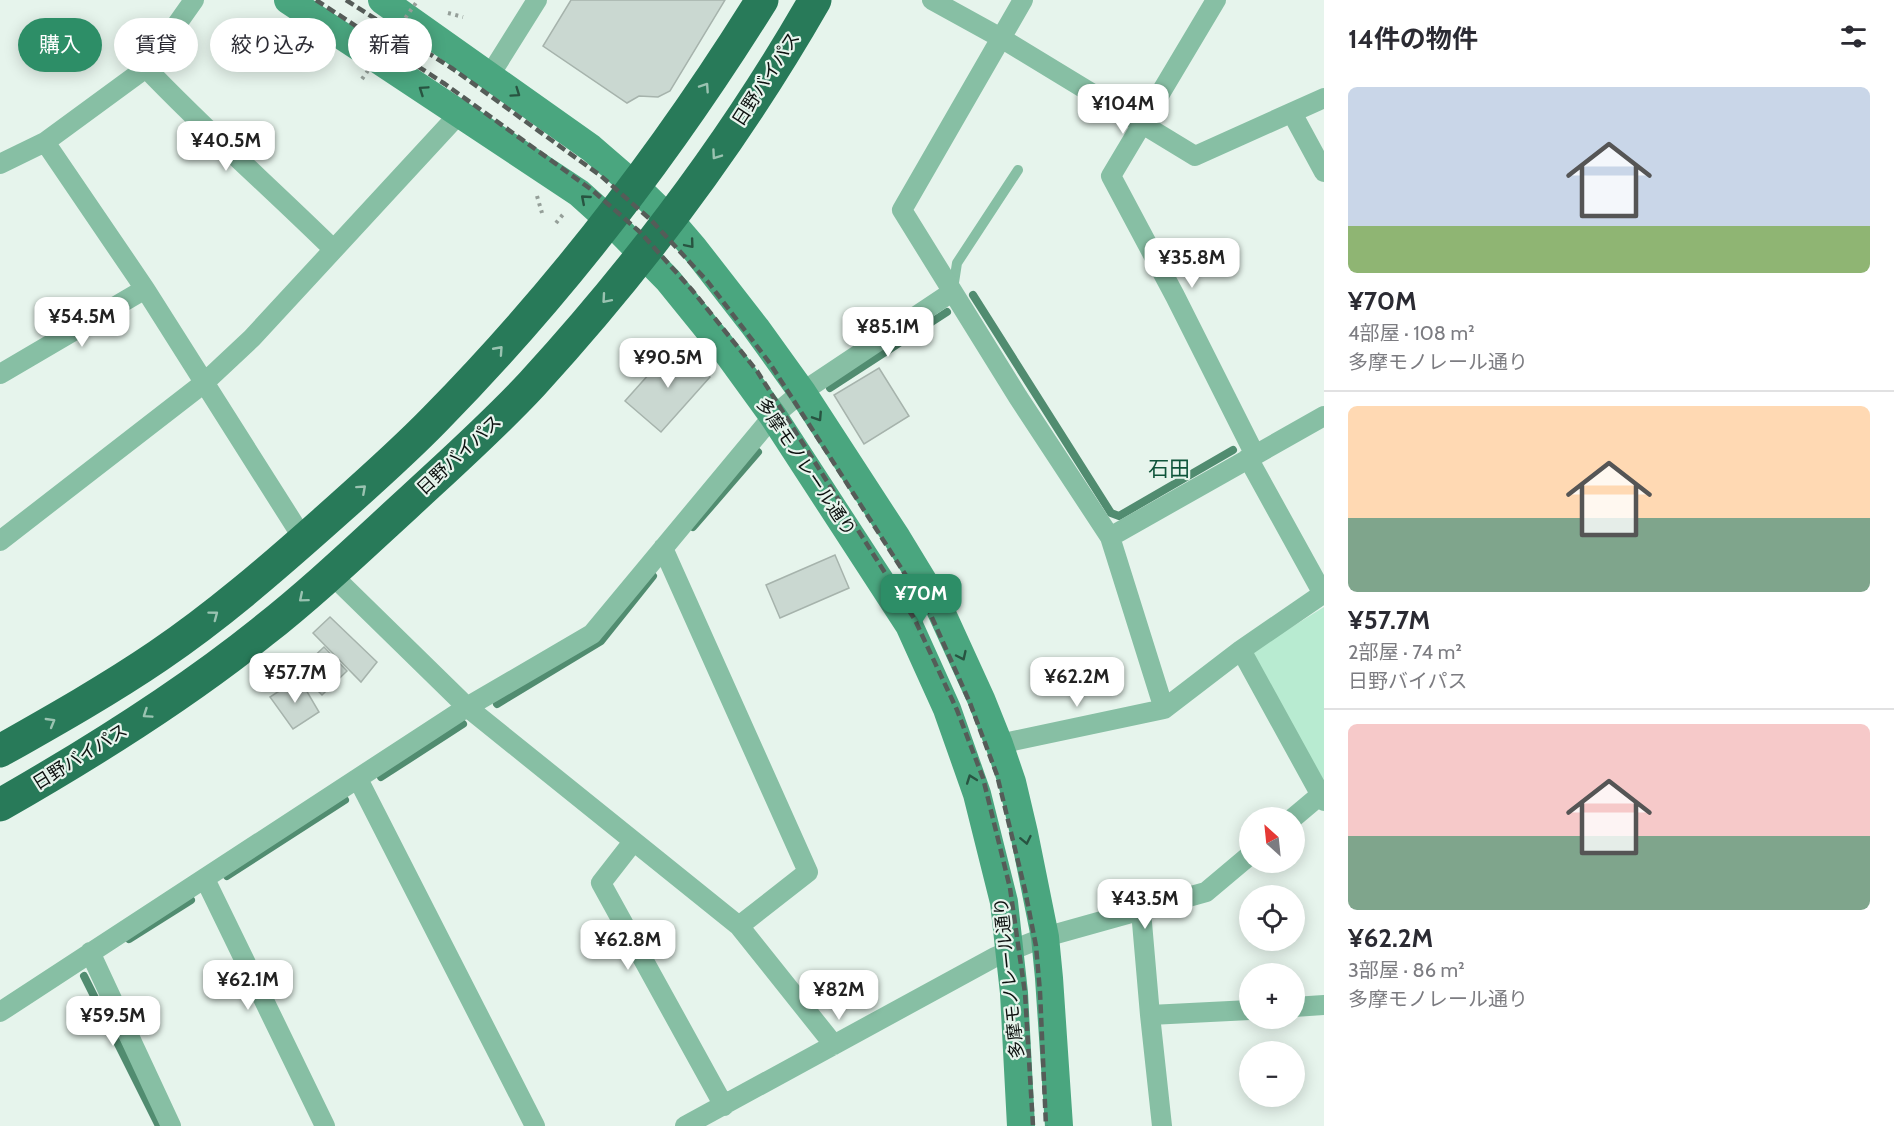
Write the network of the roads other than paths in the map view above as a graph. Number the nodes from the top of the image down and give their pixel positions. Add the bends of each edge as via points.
1 (194, 0) edge
2 (288, 0) edge
3 (382, 0) edge
4 (537, 0) edge
5 (762, 0) edge
6 (815, 0) edge
7 (932, 0) edge
8 (1023, 0) edge
9 (1216, 0) edge
10 (181, 18) edge
11 (1000, 38) junction
12 (141, 72) edge
13 (150, 72) edge
14 (490, 75) junction
15 (1324, 98) edge
16 (1292, 113) junction
17 (459, 114) junction
18 (1143, 125) junction
19 (45, 142) junction
20 (0, 164) edge
21 (1018, 170) dead end
22 (1324, 172) edge
23 (635, 186) junction
24 (669, 219) junction
25 (609, 220) junction
26 (333, 249) junction
27 (643, 253) junction
28 (145, 289) junction
29 (952, 292) junction
30 (0, 374) edge
31 (204, 383) junction
32 (802, 392) junction
33 (773, 416) junction
34 (1324, 416) edge
35 (1252, 456) junction
36 (1110, 537) junction
37 (304, 540) junction
38 (0, 542) edge
39 (663, 548) junction
40 (331, 574) junction
41 (1324, 593) edge
42 (1241, 650) junction
43 (467, 708) junction
44 (1164, 709) junction
45 (999, 744) junction
46 (0, 751) edge
47 (358, 779) junction
48 (1323, 796) edge
49 (0, 805) edge
50 (1305, 809) edge
51 (633, 842) junction
52 (1239, 864) edge
53 (205, 879) junction
54 (1142, 911) junction
55 (739, 926) junction
56 (1045, 937) junction
57 (1010, 950) junction
58 (90, 952) junction
59 (1324, 1005) edge
60 (1305, 1006) edge
61 (1239, 1011) edge
62 (0, 1012) edge
63 (1150, 1015) junction
64 (834, 1045) junction
65 (724, 1106) junction
66 (171, 1126) edge
67 (325, 1126) edge
68 (535, 1126) edge
69 (685, 1126) edge
70 (1022, 1126) edge
71 (1059, 1126) edge
72 (1162, 1126) edge

1 - 10 street
17 -> 2 main road, 多摩モノレール通り
3 - 14 main road, 多摩モノレール通り
4 - 14 street
23 -> 5 highway
6 -> 24 highway, 日野バイパス via 746,111
7 - 11 street
8 - 11 street
9 - 18 street
11 - 18 street
11 - 29 street via 902,210
12 - 19 street
13 - 26 street
14 -> 23 main road, 多摩モノレール通り via 591,148
15 - 16 street
16 - 18 street via 1195,156
16 - 22 street
25 -> 17 main road, 多摩モノレール通り via 579,193
17 - 26 street
18 - 35 street via 1111,176 1175,296
19 - 20 street
19 - 28 street
21 - 29 lane via 957,263
23 - 24 main road, 多摩モノレール通り
23 - 25 highway
24 - 27 highway, 日野バイパス
24 -> 32 main road, 多摩モノレール通り
25 - 27 main road, 多摩モノレール通り
37 -> 25 highway via 434,420 503,346
26 - 31 street via 252,338
27 - 33 main road, 多摩モノレール通り via 728,354
27 -> 40 highway, 日野バイパス via 502,415
28 - 30 street
28 - 31 street
29 - 32 street
29 - 36 street
31 - 37 street
31 - 38 street
32 - 33 street
32 -> 45 main road, 多摩モノレール通り via 939,607
33 - 39 street
57 -> 33 main road, 多摩モノレール通り via 1004,902 977,794 946,708 909,625
34 - 35 street
35 - 36 street
35 - 41 street
36 - 44 street
46 -> 37 highway via 157,657 244,592
39 - 43 street via 592,634
39 - 55 street via 808,872
40 - 43 street
40 -> 49 highway, 日野バイパス via 262,632 187,687
41 - 42 street
42 - 44 street
42 - 48 street
43 - 47 street
43 - 51 street
44 - 45 street
45 -> 56 main road, 多摩モノレール通り via 1012,782
47 - 53 street
47 - 68 street
48 - 50 street
51 - 55 street
51 - 65 street via 601,883
52 - 54 street via 1206,892
53 - 58 street
53 - 67 street
54 - 56 street
54 - 63 street
55 - 64 street
56 - 57 street
56 - 71 main road, 多摩モノレール通り
57 - 64 street
57 - 70 main road, 多摩モノレール通り
58 - 62 street
58 - 66 street
59 - 60 street
61 - 63 street
63 - 72 street
64 - 65 street
65 - 69 street

